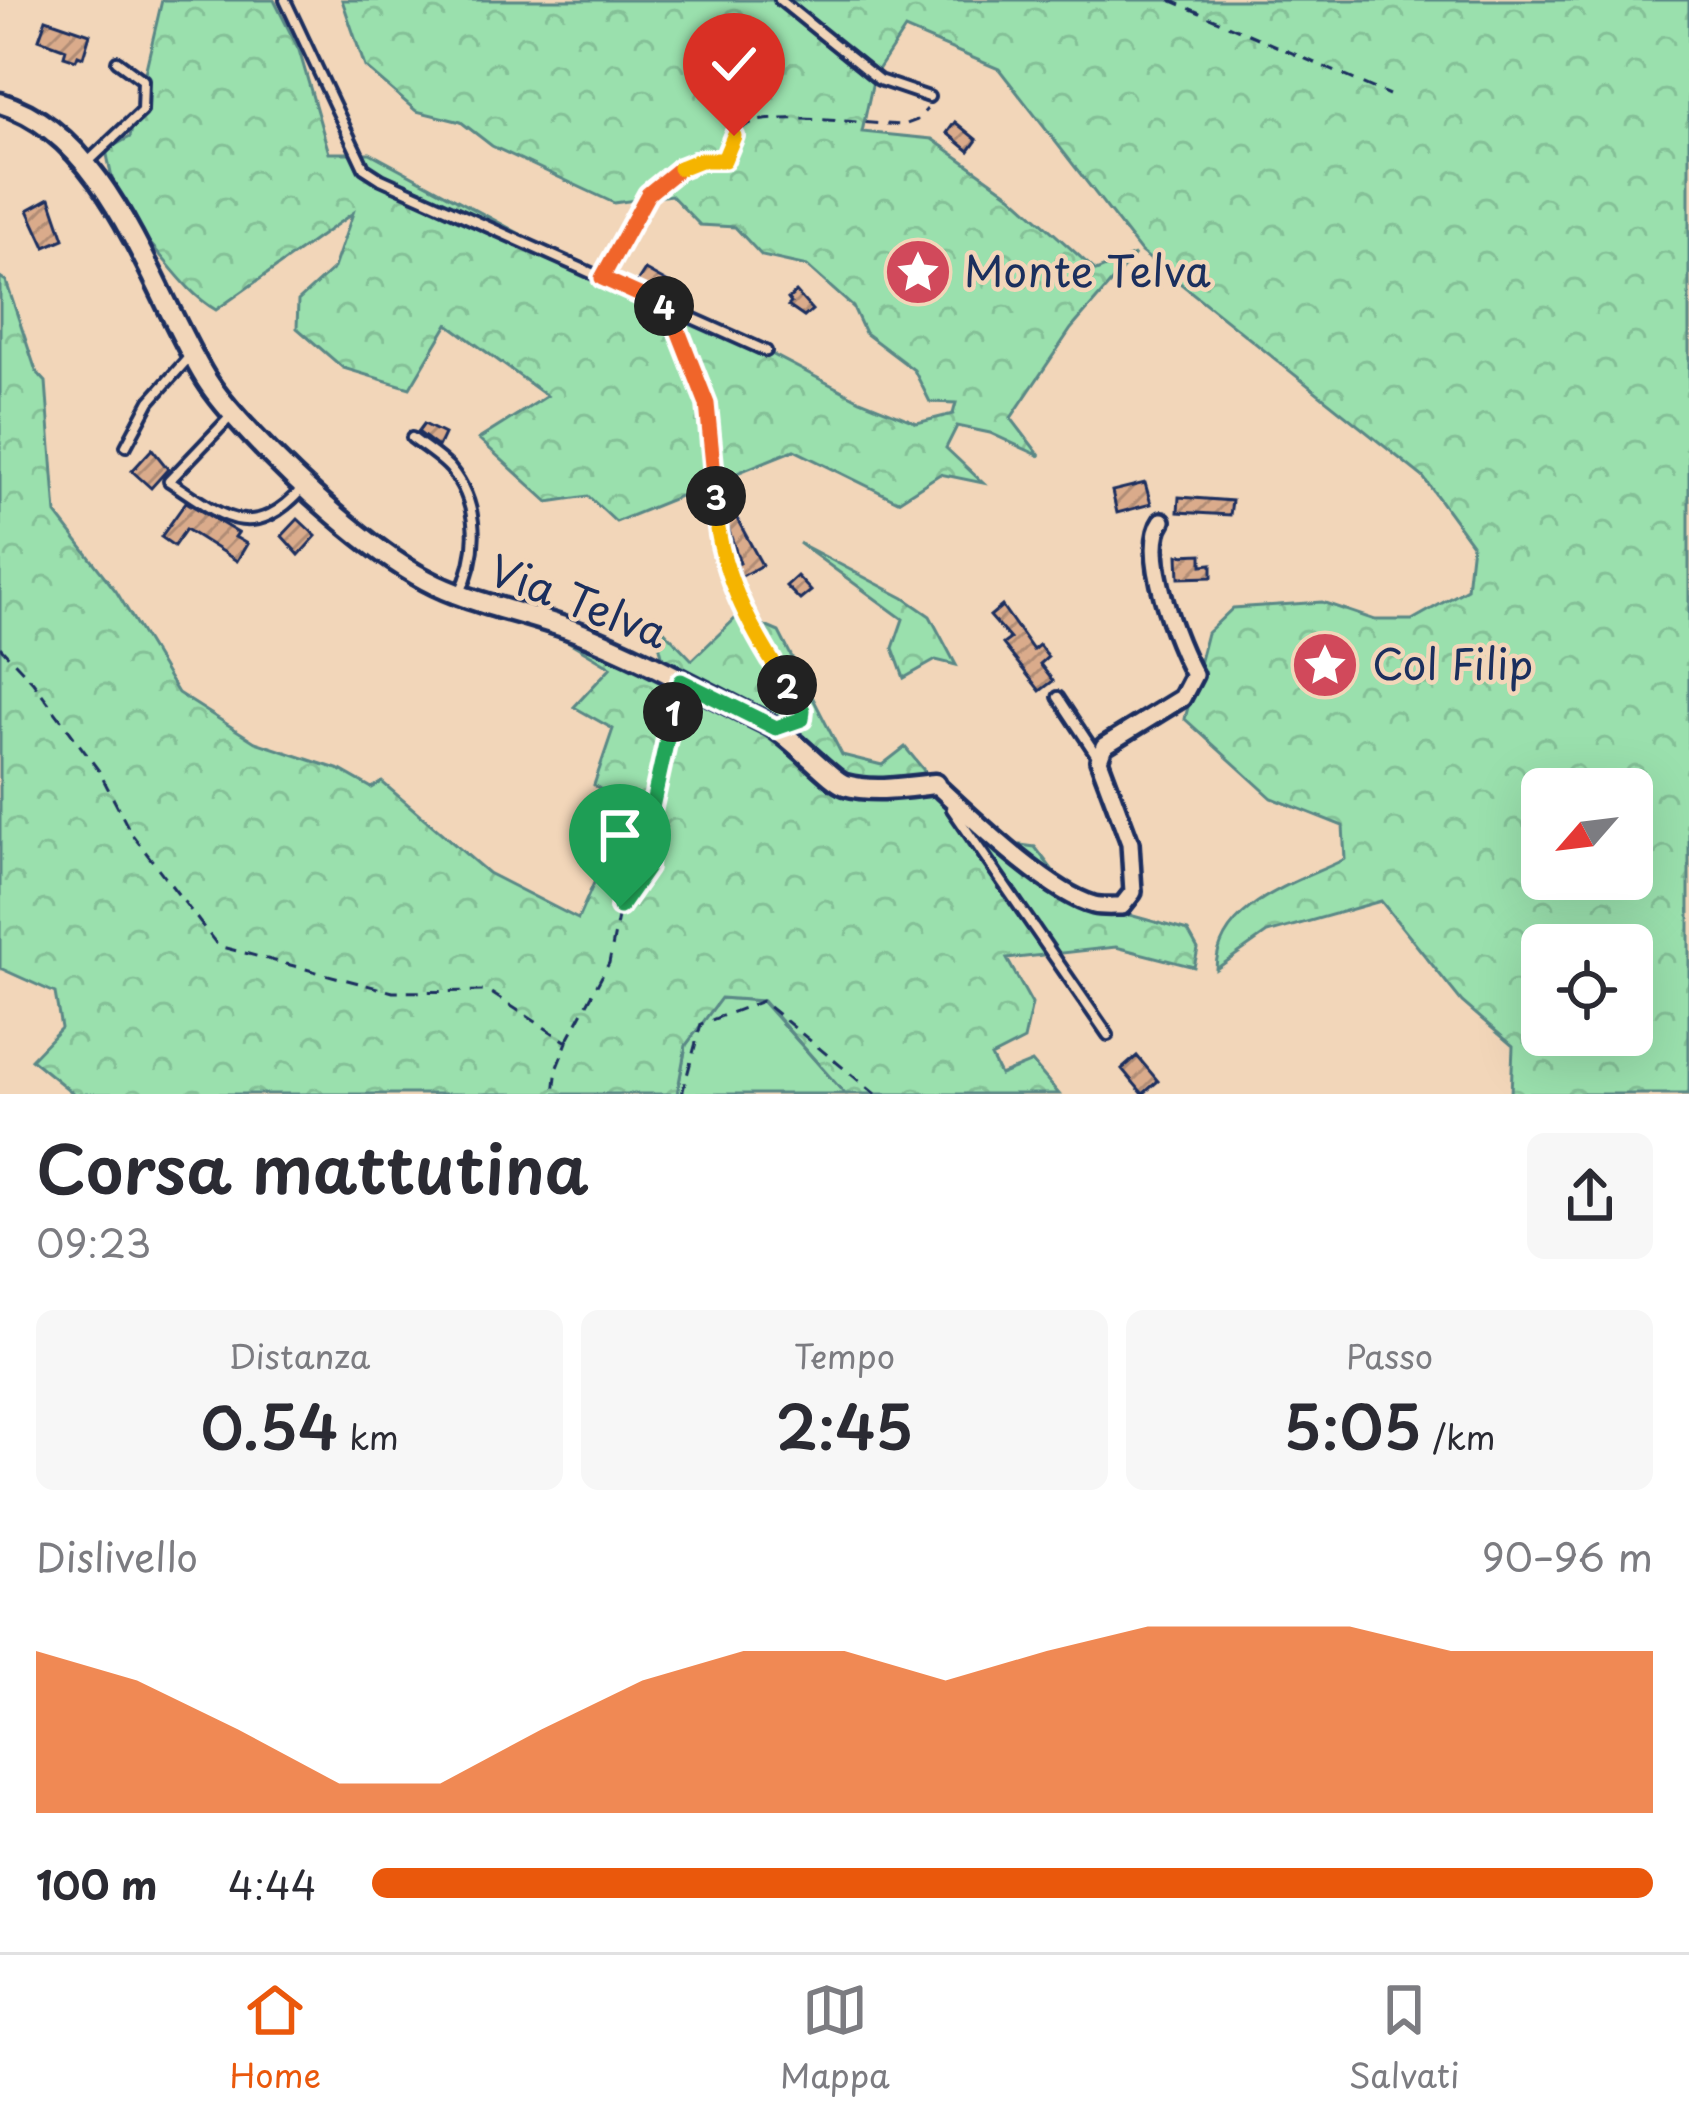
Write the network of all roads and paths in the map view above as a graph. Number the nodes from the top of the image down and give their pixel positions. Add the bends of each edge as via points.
1 (285, 0) edge
2 (780, 0) edge
3 (1170, 0) edge
4 (117, 61) dead end
5 (1389, 95) dead end
6 (928, 98) joint
7 (0, 103) edge
8 (87, 163) junction
9 (602, 278) junction
10 (677, 313) junction
11 (766, 351) dead end
12 (193, 353) junction
13 (234, 413) junction
14 (412, 438) dead end
15 (126, 446) dead end
16 (304, 486) junction
17 (716, 487) joint
18 (1162, 521) dead end
19 (459, 595) junction
20 (0, 647) edge
21 (681, 681) junction
22 (1058, 697) dead end
23 (776, 728) junction
24 (1100, 760) junction
25 (935, 784) junction
26 (1108, 1035) dead end
27 (566, 1042) junction
28 (554, 1094) edge
29 (682, 1094) edge
30 (875, 1094) edge

1 - 9 lane via 364,168
2 - 6 lane via 879,80
3 - 5 path
4 - 8 lane via 143,80 142,111
6 - 9 path via 931,105 904,125 780,118 746,124 724,160 683,165 648,194
7 - 8 street, Via Telva via 20,109
8 - 12 street, Via Telva
9 - 10 lane
10 - 11 lane
10 - 17 path via 707,404
12 - 13 street, Via Telva
12 - 15 lane via 151,401
13 - 16 street, Via Telva
13 - 16 lane via 169,481 230,522 268,518
14 - 19 lane via 450,468 471,515 473,565
16 - 19 street, Via Telva via 424,579
17 - 23 lane via 732,580 755,637 803,710 802,719
18 - 24 street via 1158,571 1176,643 1194,675 1182,698 1104,746
19 - 21 street, Via Telva via 579,632
20 - 27 path via 99,771 131,833 218,946 393,992 488,992
21 - 23 street, Via Telva
21 - 27 path via 655,787 647,868 620,907 609,963
22 - 24 lane
23 - 25 street, Via Telva via 841,784
24 - 25 street via 1130,844 1133,892 1122,906 1093,905 1061,888
25 - 26 lane
27 - 28 path
29 - 30 path via 701,1024 762,1001

